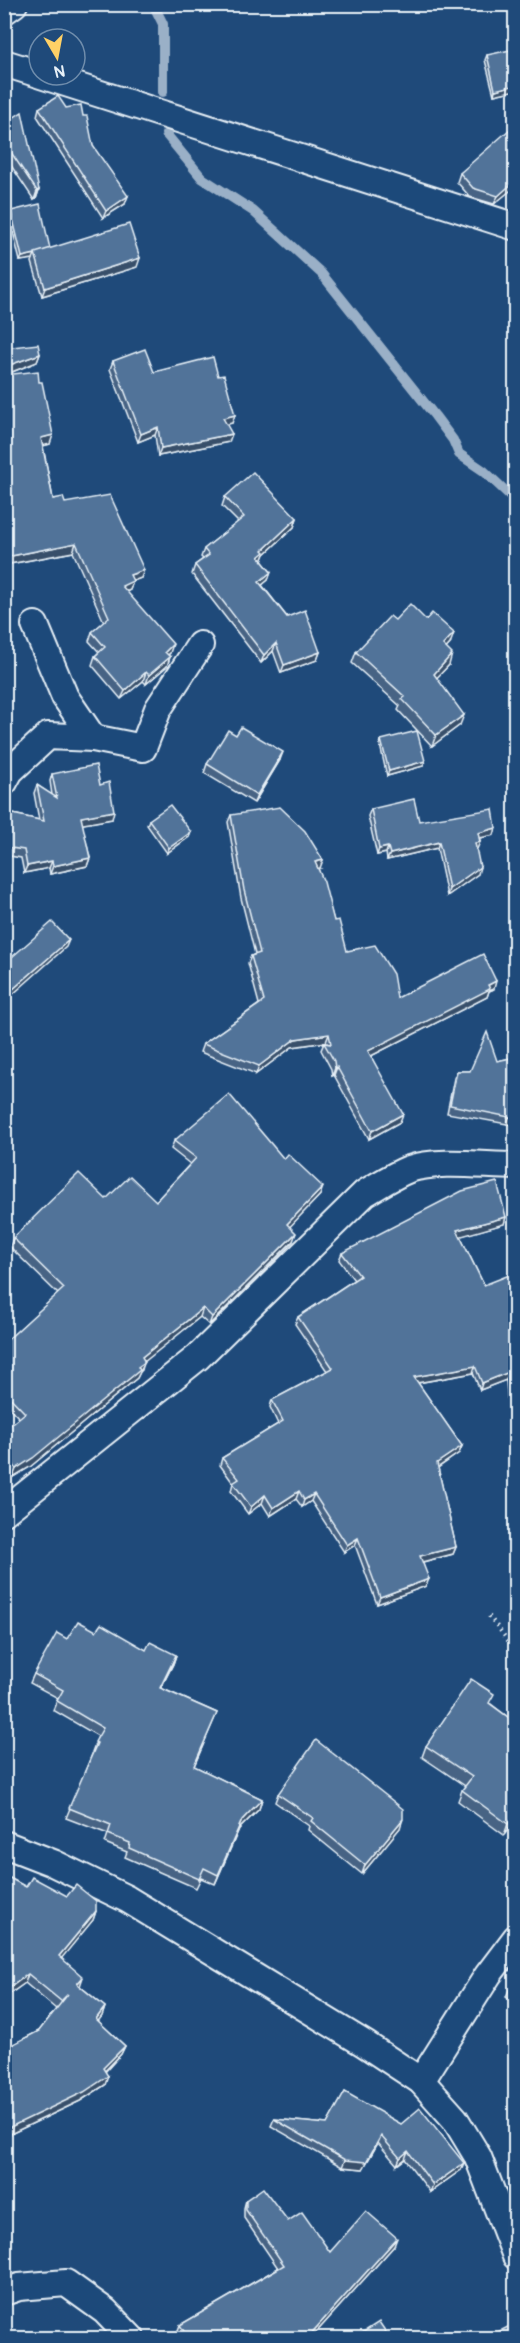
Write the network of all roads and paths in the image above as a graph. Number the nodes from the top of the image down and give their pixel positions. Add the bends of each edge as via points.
1 (14, 4) edge
2 (4, 11) edge
3 (4, 63) edge
4 (27, 71) edge
5 (78, 87) edge
6 (516, 227) edge
7 (35, 625) dead end
8 (200, 645) dead end
9 (93, 738) junction
10 (4, 782) edge
11 (516, 1167) edge
12 (4, 1512) edge
13 (489, 1616) dead end
14 (516, 1651) edge
15 (4, 1844) edge
16 (516, 1938) edge
17 (420, 2081) junction
18 (516, 2256) edge
19 (4, 2292) edge
20 (131, 2338) edge

1 - 2 street
3 - 4 street
5 - 6 street
7 - 9 street via 65,697
8 - 9 street via 158,709 143,748
9 - 10 street via 48,736 10,771
11 - 12 street via 427,1165 397,1174 365,1193 198,1357
13 - 14 path
15 - 17 street via 127,1899
16 - 17 street
17 - 18 street via 455,2119 477,2157
19 - 20 street via 66,2283 105,2311

